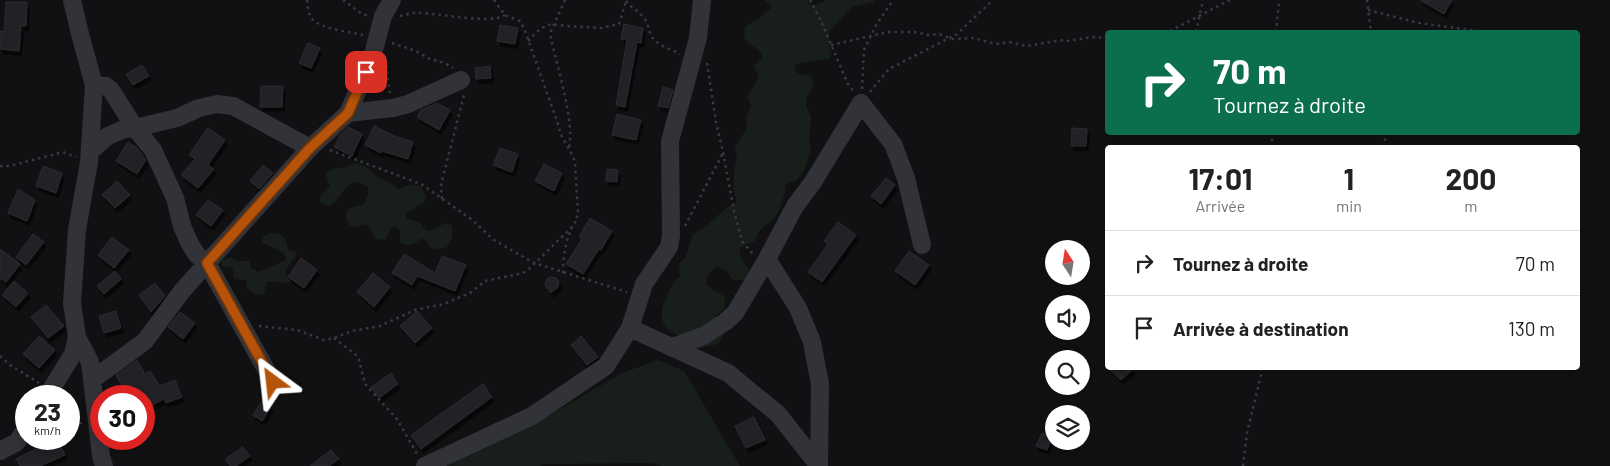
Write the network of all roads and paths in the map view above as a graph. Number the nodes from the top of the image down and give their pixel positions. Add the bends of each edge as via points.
1 (72, 0) edge
2 (343, 0) edge
3 (392, 0) edge
4 (494, 0) edge
5 (565, 0) edge
6 (702, 0) edge
7 (810, 0) edge
8 (893, 0) edge
9 (993, 0) edge
10 (1203, 0) edge
11 (1230, 0) edge
12 (1279, 0) edge
13 (1367, 0) edge
14 (626, 1) edge
15 (1368, 10) junction
16 (1201, 14) junction
17 (506, 15) junction
18 (383, 16) junction
19 (554, 23) junction
20 (1172, 30) edge
21 (1197, 30) edge
22 (1276, 30) edge
23 (1371, 30) edge
24 (1472, 30) edge
25 (872, 34) junction
26 (698, 38) junction
27 (950, 38) junction
28 (1105, 38) edge
29 (528, 41) junction
30 (831, 45) junction
31 (692, 60) junction
32 (386, 63) dead end
33 (461, 80) joint
34 (94, 85) junction
35 (861, 103) junction
36 (393, 108) junction
37 (348, 113) junction
38 (135, 128) junction
39 (569, 147) junction
40 (310, 148) junction
41 (724, 152) junction
42 (89, 156) junction
43 (0, 166) edge
44 (442, 199) junction
45 (576, 221) junction
46 (685, 226) dead end
47 (922, 246) dead end
48 (767, 258) junction
49 (207, 263) junction
50 (534, 263) junction
51 (563, 273) junction
52 (640, 296) junction
53 (241, 325) junction
54 (630, 328) junction
55 (77, 337) junction
56 (334, 338) junction
57 (673, 347) junction
58 (0, 356) edge
59 (1261, 370) edge
60 (92, 380) junction
61 (273, 382) dead end
62 (36, 385) edge
63 (54, 385) edge
64 (15, 443) edge
65 (0, 451) edge
66 (422, 462) edge
67 (104, 466) edge
68 (819, 466) edge
69 (1243, 466) edge

1 - 34 street
2 - 18 path via 362,14
3 - 18 street
4 - 17 path
5 - 19 path
6 - 26 street
7 - 30 path
8 - 25 path
9 - 27 path
10 - 16 path
11 - 16 path
12 - 22 path
13 - 15 path
14 - 19 path via 619,24 601,28
14 - 31 path via 643,16 651,37 657,43
15 - 23 path
15 - 24 path
16 - 20 path
16 - 21 path
17 - 18 path via 462,18 418,12
17 - 29 path via 520,21
18 - 37 street via 372,58
19 - 29 path
19 - 39 path via 551,39 570,124
25 - 27 path via 915,32
25 - 30 path
25 - 35 path via 864,50
26 - 31 street
26 - 41 path via 706,57
27 - 28 path via 1026,46
27 - 35 path via 889,70
29 - 39 path via 560,135
30 - 35 path via 848,84
31 - 52 street via 670,141 669,247 644,284
32 - 36 path
33 - 36 street
33 - 44 path via 465,90 441,185
34 - 38 street via 112,90
34 - 42 street
35 - 47 street via 893,144 906,178
35 - 48 street via 813,182 794,206
36 - 37 street
37 - 40 street
38 - 40 street via 217,104 233,106
38 - 42 street via 108,136
38 - 49 street via 160,164 190,244
39 - 45 path via 575,162
40 - 44 path via 332,151 421,184
40 - 49 street
41 - 46 path
41 - 48 path via 742,241 752,254
42 - 43 path via 63,152
42 - 55 street via 77,230 72,303
44 - 50 path via 494,240
45 - 50 path
45 - 51 path via 566,241
48 - 57 street via 734,313 725,322 703,336
48 - 68 street via 798,308 812,342 820,384
49 - 53 street
49 - 60 street via 145,341
50 - 51 path
50 - 56 path via 523,273 486,281 470,293 444,304 415,310 380,326
51 - 52 path
52 - 54 street
53 - 56 path via 288,328 324,340
53 - 61 street
54 - 57 street
54 - 66 street via 606,366 532,416
55 - 60 street via 90,362
55 - 63 street via 73,354
56 - 66 path via 355,354 365,384 397,419
57 - 68 street via 728,373 778,414
58 - 62 path
59 - 69 path
60 - 67 street
64 - 65 street

